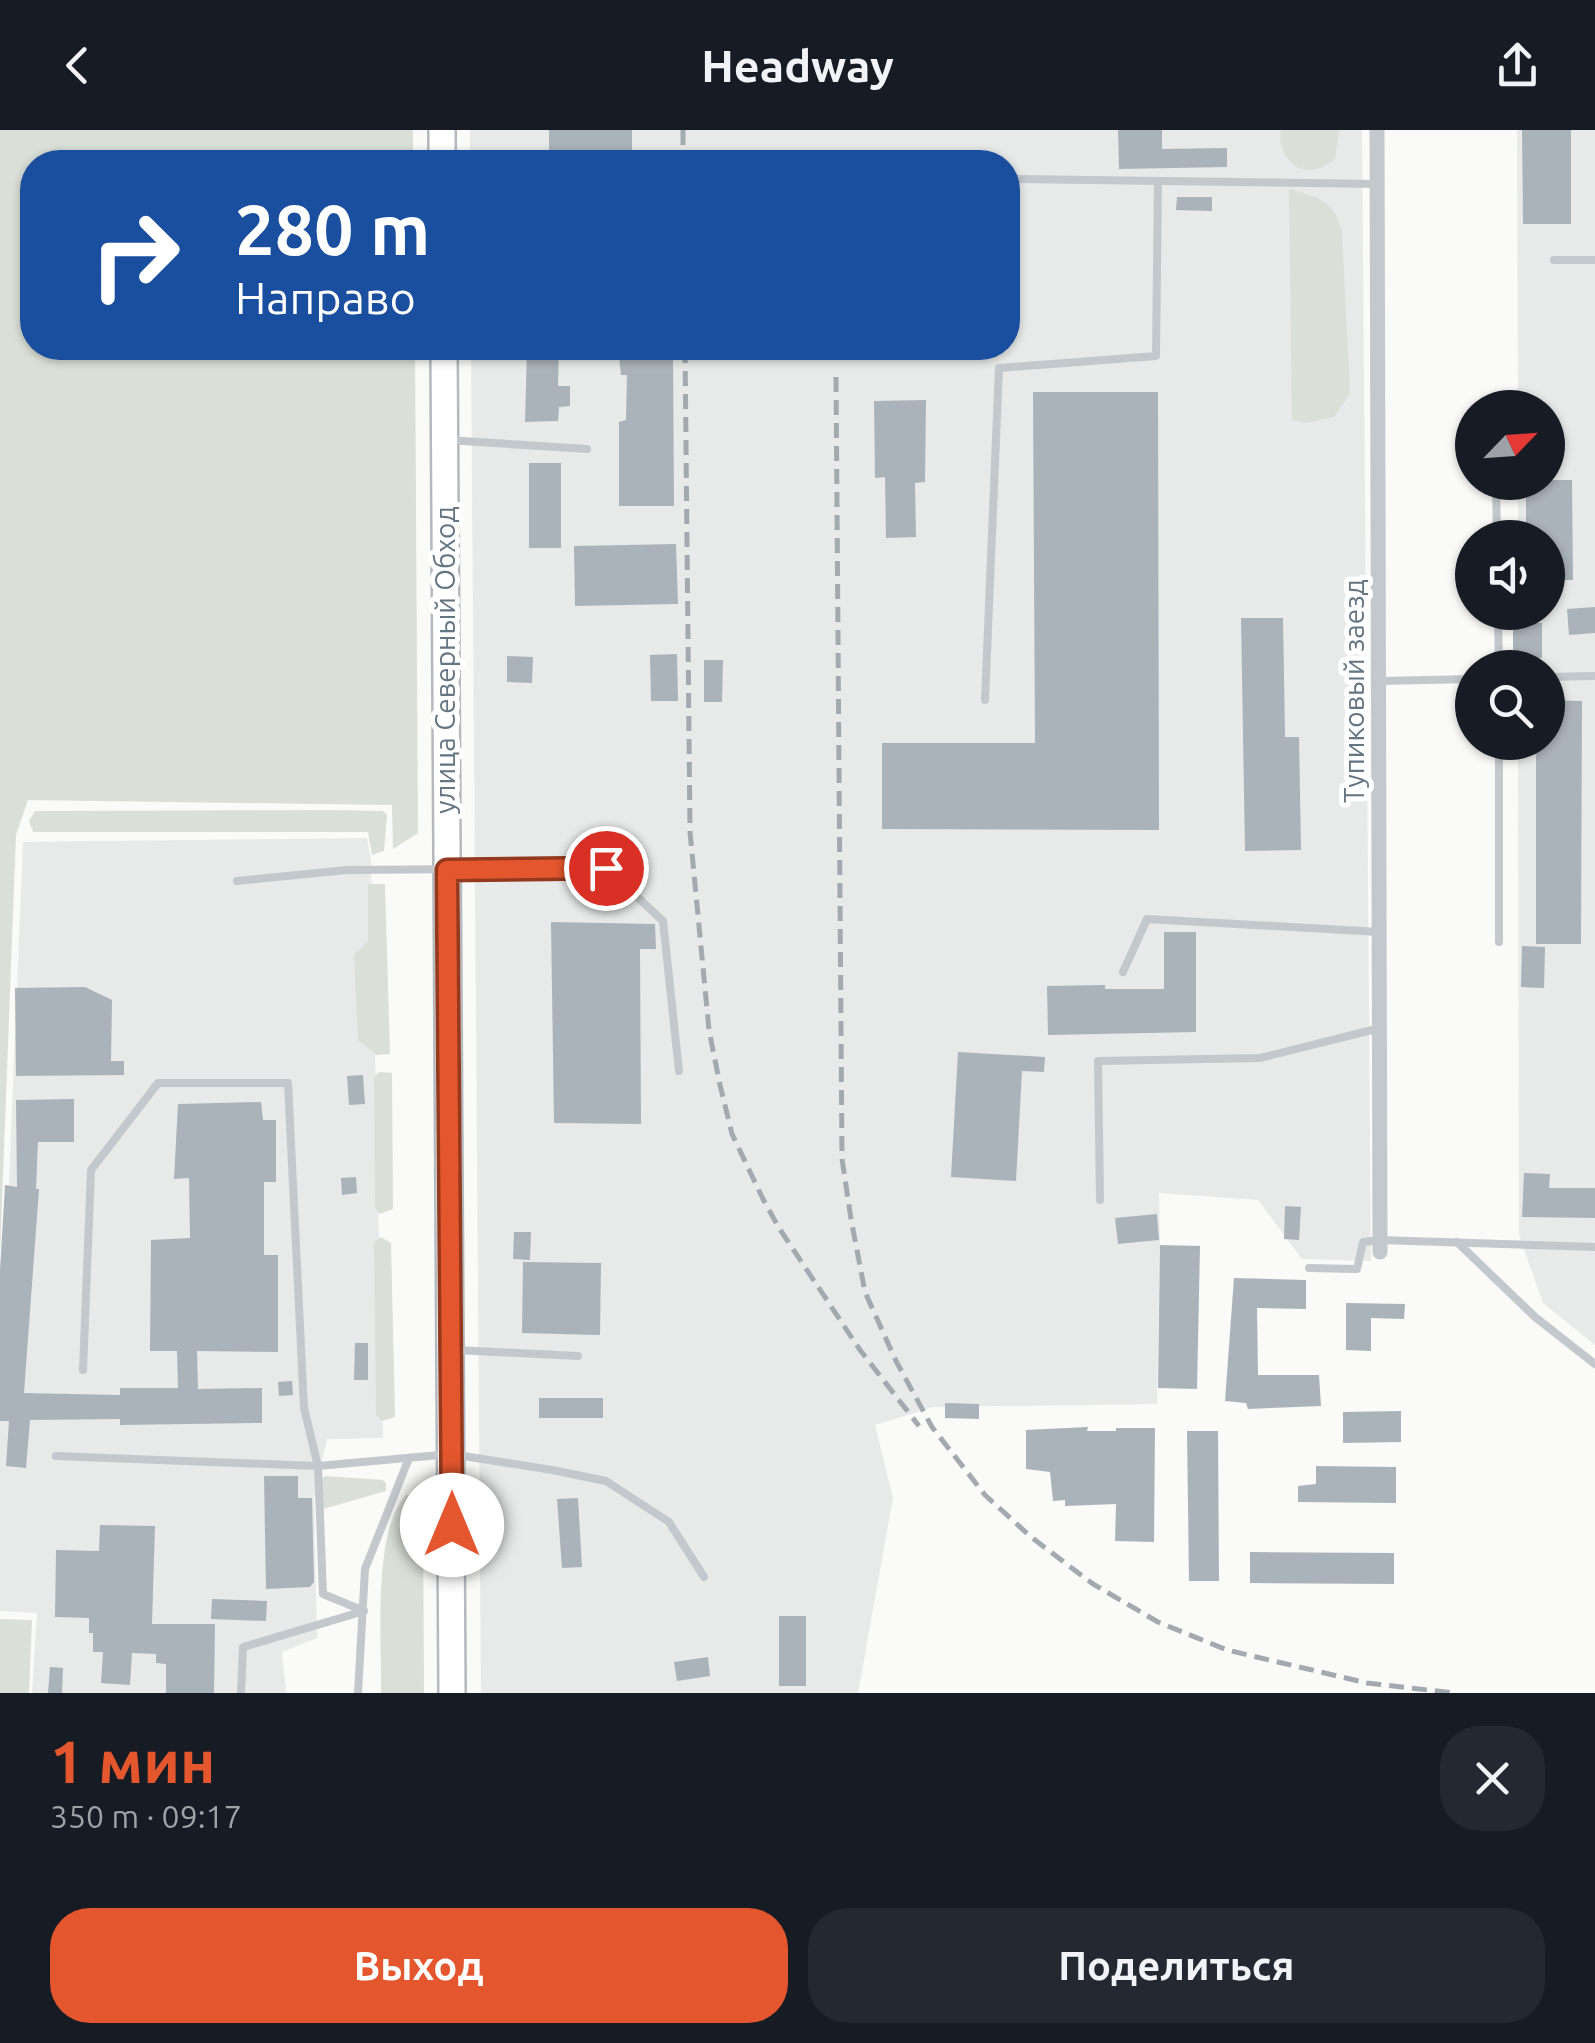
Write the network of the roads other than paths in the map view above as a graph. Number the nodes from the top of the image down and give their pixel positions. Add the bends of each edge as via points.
1 (1378, 130) edge
2 (1020, 179) edge
3 (1158, 181) junction
4 (1379, 184) junction
5 (1554, 260) dead end
6 (1595, 260) edge
7 (444, 360) edge
8 (444, 440) junction
9 (588, 449) dead end
10 (1595, 676) edge
11 (1565, 677) edge
12 (1455, 679) edge
13 (1380, 681) junction
14 (985, 700) dead end
15 (1499, 760) edge
16 (447, 870) junction
17 (237, 882) dead end
18 (1380, 932) junction
19 (1499, 942) dead end
20 (1124, 972) dead end
21 (1380, 1028) junction
22 (679, 1071) dead end
23 (1100, 1200) dead end
24 (1457, 1242) junction
25 (1380, 1246) junction
26 (1595, 1247) edge
27 (1310, 1268) dead end
28 (451, 1350) junction
29 (578, 1356) dead end
30 (1595, 1364) edge
31 (83, 1370) dead end
32 (452, 1454) junction
33 (56, 1456) dead end
34 (410, 1458) junction
35 (318, 1466) junction
36 (704, 1577) dead end
37 (364, 1610) junction
38 (241, 1693) edge
39 (358, 1693) edge
40 (452, 1693) edge

1 - 4 street, Тупиковый заезд
2 - 3 lane
3 - 4 lane
3 - 14 lane via 1156,356 999,368
4 - 13 street, Тупиковый заезд
5 - 6 lane
7 - 8 highway, улица Северный Обход
8 - 9 lane
8 - 16 highway, улица Северный Обход
10 - 11 lane
12 - 13 lane
13 - 18 street, Тупиковый заезд
15 - 19 lane
16 - 17 lane via 347,870
16 - 22 lane via 606,868 663,921
16 - 28 highway, улица Северный Обход
18 - 20 lane via 1146,919
18 - 21 street, Тупиковый заезд
21 - 23 lane via 1260,1058 1098,1061
21 - 25 street, Тупиковый заезд
24 - 25 lane
24 - 26 lane
24 - 30 lane
25 - 27 lane via 1364,1242 1357,1268
28 - 29 lane
28 - 32 highway, улица Северный Обход
31 - 35 lane via 91,1170 158,1082 288,1083 304,1408
32 - 34 lane
32 - 36 lane via 606,1482 669,1522
32 - 40 highway, улица Северный Обход
33 - 35 lane
34 - 35 lane
34 - 37 lane via 365,1569
35 - 37 lane via 323,1594
37 - 38 lane via 243,1647
37 - 39 lane

